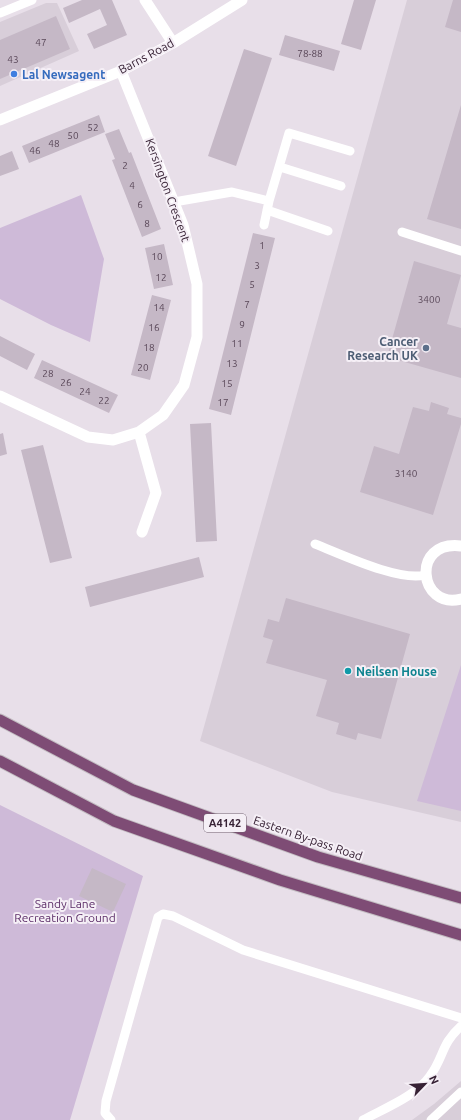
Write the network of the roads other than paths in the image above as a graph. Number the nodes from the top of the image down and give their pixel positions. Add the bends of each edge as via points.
1 (32, 0) edge
2 (145, 0) edge
3 (242, 0) edge
4 (0, 13) edge
5 (173, 43) junction
6 (121, 71) junction
7 (0, 120) edge
8 (350, 151) dead end
9 (280, 166) junction
10 (340, 186) dead end
11 (269, 201) junction
12 (174, 202) junction
13 (267, 210) junction
14 (264, 225) dead end
15 (328, 231) dead end
16 (402, 232) dead end
17 (461, 251) edge
18 (0, 396) edge
19 (139, 432) junction
20 (142, 532) dead end
21 (315, 544) dead end
22 (461, 545) edge
23 (425, 575) junction
24 (461, 599) edge
25 (0, 720) edge
26 (0, 761) edge
27 (461, 898) edge
28 (461, 935) edge
29 (461, 1018) edge
30 (461, 1026) edge
31 (461, 1092) edge
32 (111, 1120) edge
33 (363, 1120) edge
34 (431, 1120) edge

1 - 4 lane
2 - 5 street
3 - 5 street, Barns Road
5 - 6 street, Barns Road
6 - 7 street, Barns Road
6 - 12 street, Kersington Crescent
8 - 9 lane via 289,133
9 - 10 lane
9 - 11 lane
11 - 12 lane via 232,192
11 - 13 lane
12 - 19 street, Kersington Crescent via 183,225 197,284 197,336 184,385 163,415
13 - 14 lane
13 - 15 lane
16 - 17 lane
18 - 19 street, Kersington Crescent via 88,437 113,440
19 - 20 street via 156,493
21 - 23 lane via 394,574 417,577
22 - 23 street via 440,548 427,562
23 - 24 street via 431,590 437,595 446,600
25 - 27 highway, Eastern By-pass Road / A4142 via 133,790 318,857
26 - 28 highway via 114,821 280,880
29 - 32 lane via 243,950 173,916 162,914 158,917 105,1105 105,1113
30 - 33 lane via 447,1040 430,1077 419,1087
31 - 34 lane

